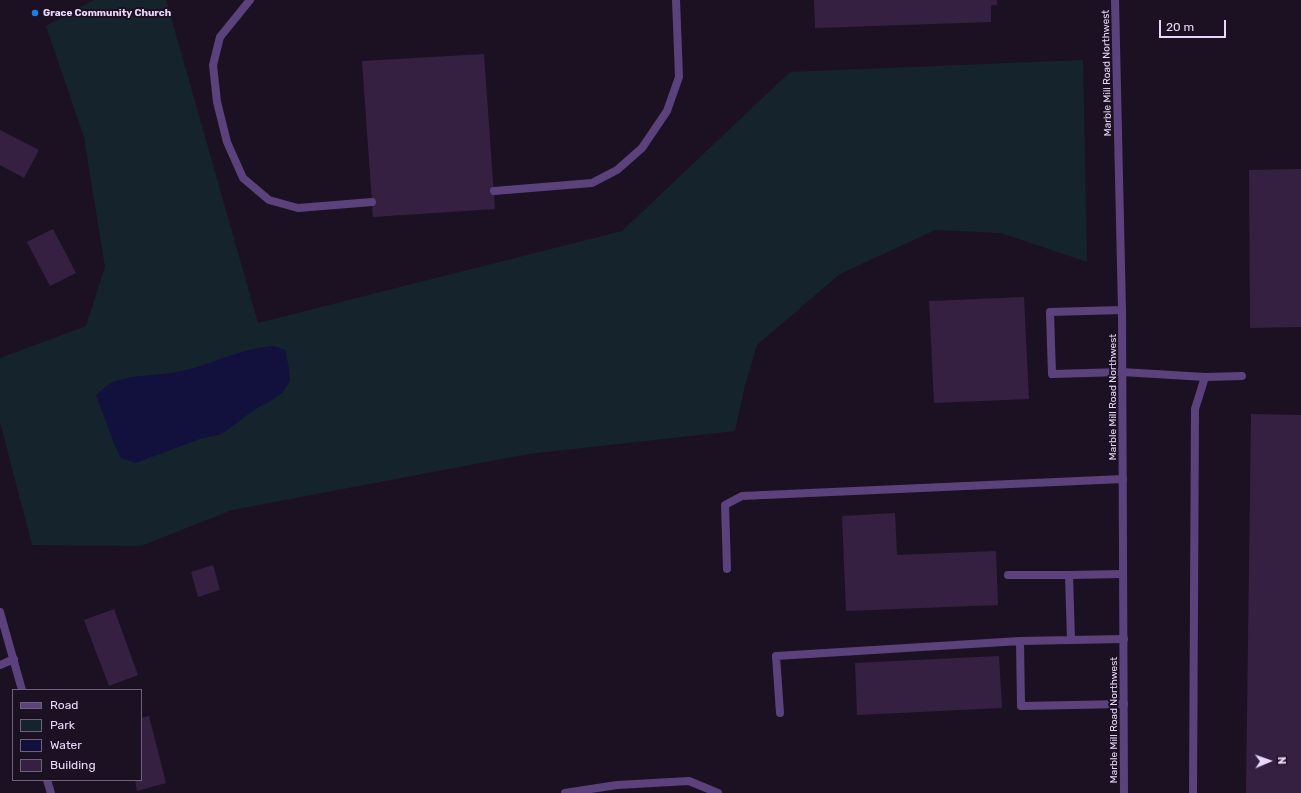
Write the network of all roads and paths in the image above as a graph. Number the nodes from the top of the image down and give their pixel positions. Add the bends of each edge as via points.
1 (250, 0) edge
2 (676, 0) edge
3 (1115, 0) edge
4 (494, 192) dead end
5 (372, 202) dead end
6 (1122, 310) junction
7 (1122, 372) junction
8 (1242, 376) dead end
9 (1205, 377) junction
10 (1123, 479) junction
11 (727, 569) dead end
12 (1123, 574) junction
13 (1008, 575) dead end
14 (1069, 575) junction
15 (0, 612) edge
16 (1124, 639) junction
17 (1071, 640) junction
18 (1020, 641) junction
19 (14, 659) junction
20 (0, 665) edge
21 (22, 689) edge
22 (1124, 704) junction
23 (780, 713) dead end
24 (47, 781) edge
25 (51, 793) edge
26 (565, 793) edge
27 (718, 793) edge
28 (1124, 793) edge
29 (1194, 793) edge

1 - 5 street via 220,37 213,65 217,102 227,142 243,178 269,200 298,208
2 - 4 street via 679,77 667,112 642,148 617,170 592,183
3 - 6 street, Marble Mill Road Northwest
6 - 7 street, Marble Mill Road Northwest
6 - 7 street via 1050,312 1052,374
7 - 9 street
7 - 10 street, Marble Mill Road Northwest
8 - 9 street
9 - 29 street via 1195,409
10 - 11 street via 742,496 725,504
10 - 12 street, Marble Mill Road Northwest
12 - 14 street
12 - 16 street, Marble Mill Road Northwest
13 - 14 street
14 - 17 street
15 - 19 street
16 - 17 street
16 - 22 street, Marble Mill Road Northwest
17 - 18 street
18 - 22 street via 1021,706
18 - 23 street via 776,656
19 - 20 street
19 - 21 street
22 - 28 street, Marble Mill Road Northwest
24 - 25 street
26 - 27 street via 617,785 689,781

